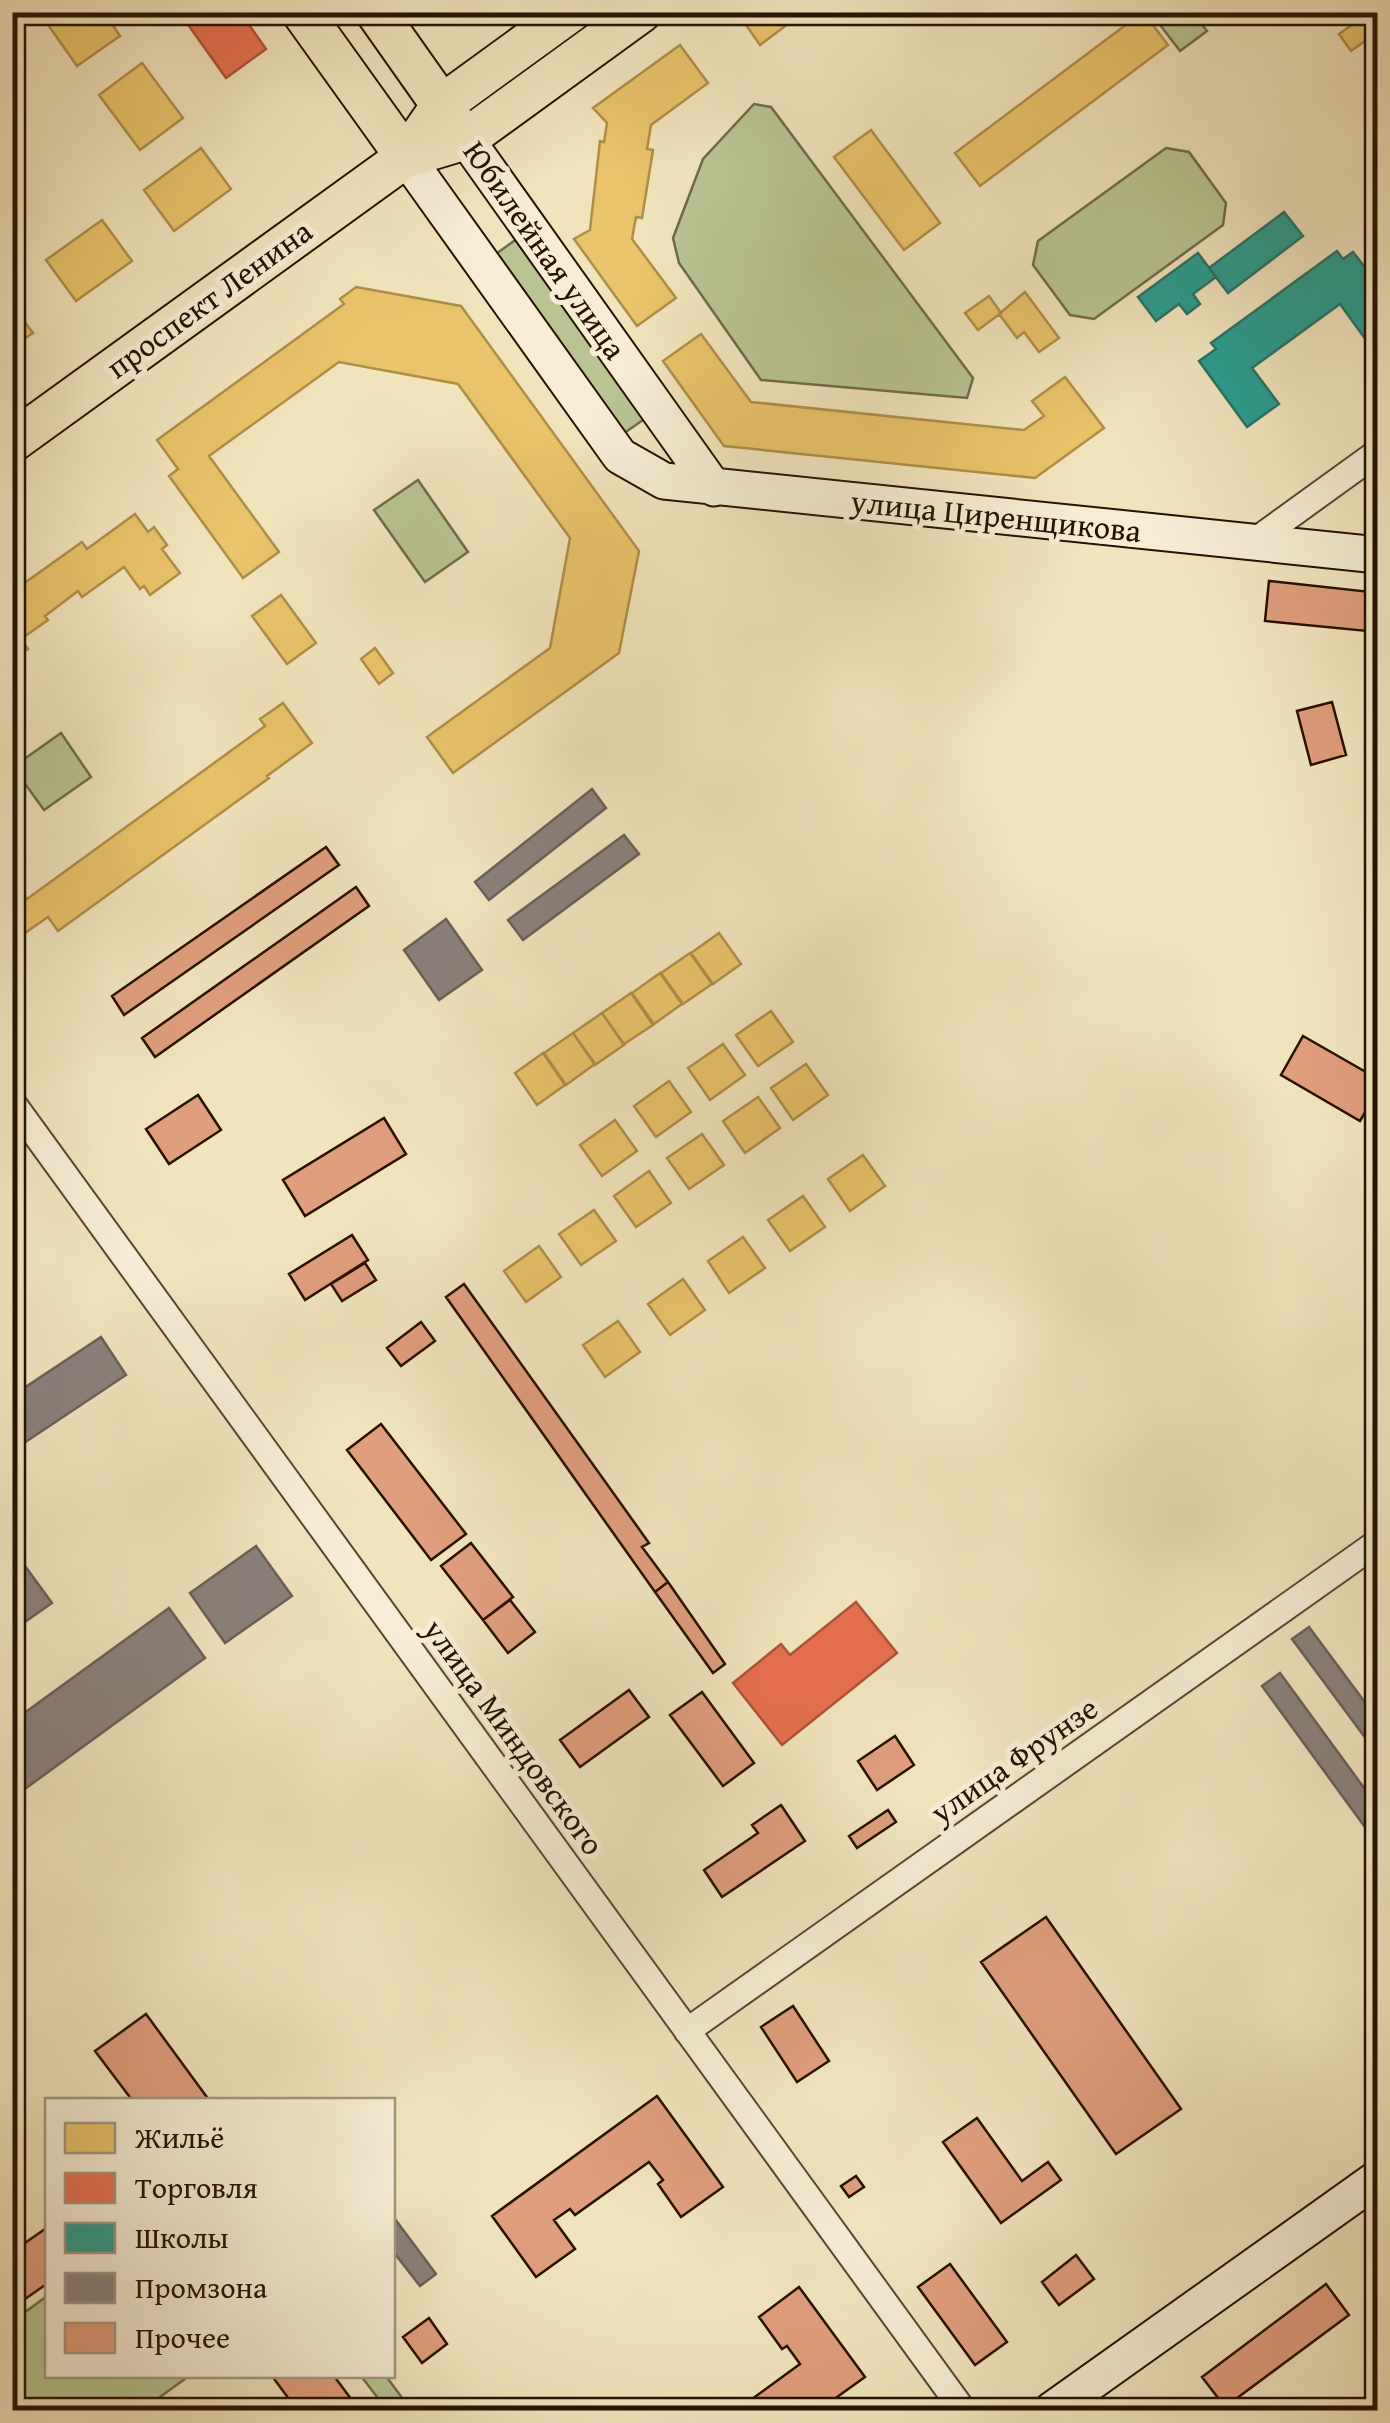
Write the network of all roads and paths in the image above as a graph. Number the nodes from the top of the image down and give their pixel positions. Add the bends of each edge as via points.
1 (302, 12) edge
2 (376, 12) edge
3 (570, 12) edge
4 (642, 12) edge
5 (442, 105) junction
6 (466, 140) junction
7 (406, 156) junction
8 (12, 442) edge
9 (1378, 452) edge
10 (714, 488) junction
11 (1252, 542) junction
12 (1378, 555) edge
13 (12, 1102) edge
14 (1378, 1542) edge
15 (687, 2030) junction
16 (1378, 2178) edge
17 (963, 2410) edge
18 (1052, 2410) edge

1 - 7 main road
2 - 5 main road, Юбилейная улица
3 - 5 main road, проспект Ленина
4 - 6 main road, проспект Ленина
5 - 6 main road, Юбилейная улица
5 - 7 main road, проспект Ленина
6 - 7 main road, проспект Ленина
6 - 10 street, Юбилейная улица
7 - 8 main road, проспект Ленина
7 - 10 street, улица Циренщикова via 620,456 664,482
9 - 11 street
10 - 11 street, улица Циренщикова
11 - 12 street, улица Циренщикова
13 - 15 street, улица Миндовского
14 - 15 street, улица Фрунзе
15 - 17 street, улица Миндовского
16 - 18 street

